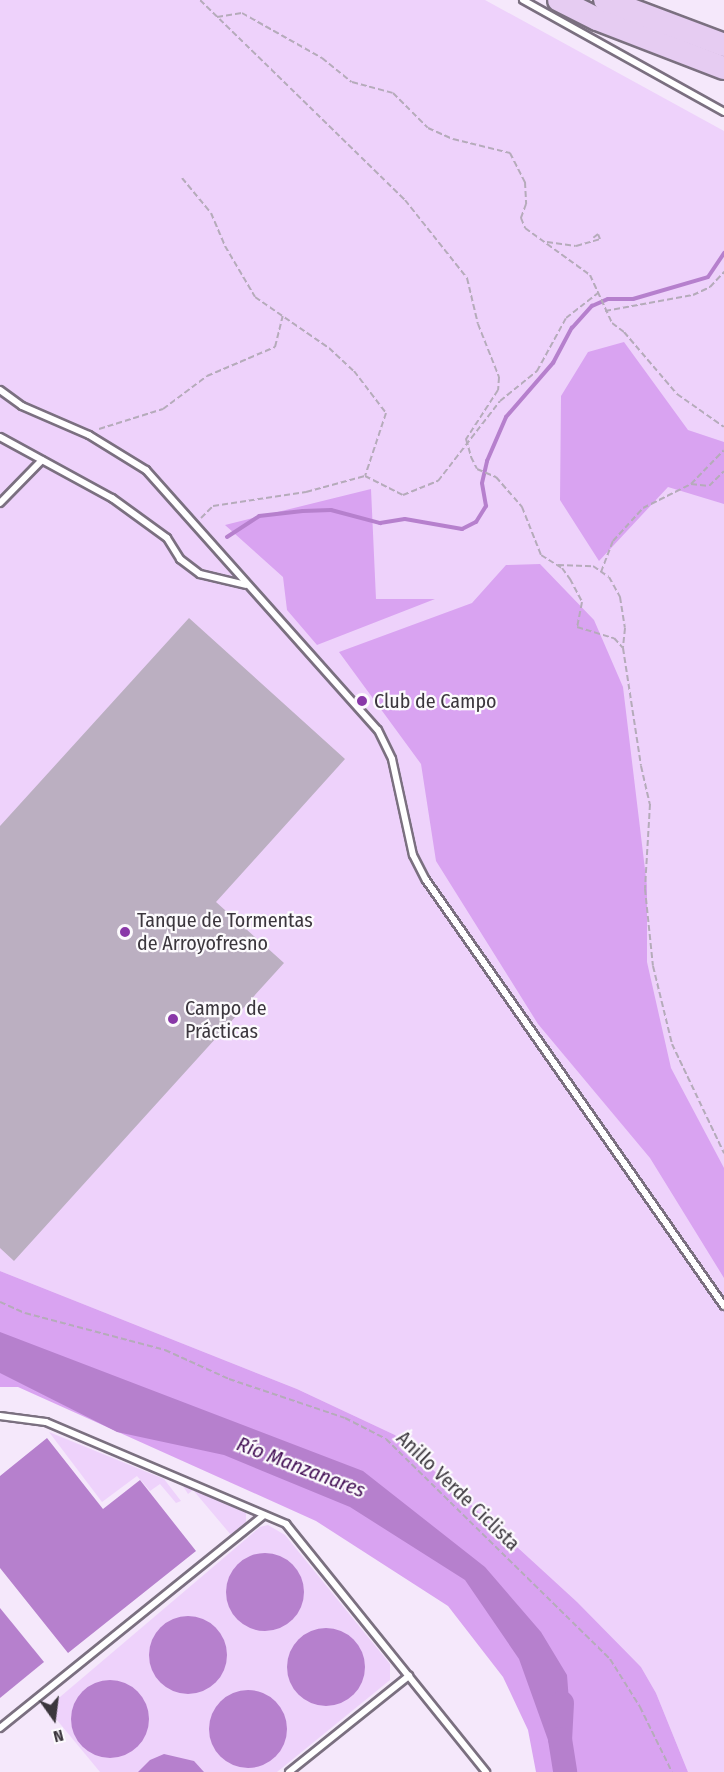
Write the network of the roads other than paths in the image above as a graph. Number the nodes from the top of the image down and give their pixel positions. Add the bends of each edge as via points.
1 (524, 0) edge
2 (559, 0) edge
3 (605, 0) edge
4 (724, 45) edge
5 (724, 68) edge
6 (724, 111) edge
7 (0, 390) edge
8 (0, 437) edge
9 (42, 460) junction
10 (0, 503) edge
11 (248, 586) junction
12 (724, 1306) edge
13 (0, 1416) edge
14 (264, 1515) junction
15 (408, 1676) junction
16 (0, 1728) edge
17 (289, 1772) edge
18 (486, 1772) edge

1 - 6 lane
2 - 5 highway via 597,19
3 - 4 highway
7 - 11 lane via 22,406 86,433 146,470 197,523
8 - 9 lane
9 - 10 lane
9 - 11 lane via 95,487 149,524 167,538 180,559 200,574
11 - 12 lane via 378,730 392,759 413,855 426,880
13 - 14 lane via 46,1422
14 - 15 lane via 286,1524
14 - 16 lane
15 - 17 lane
15 - 18 lane

